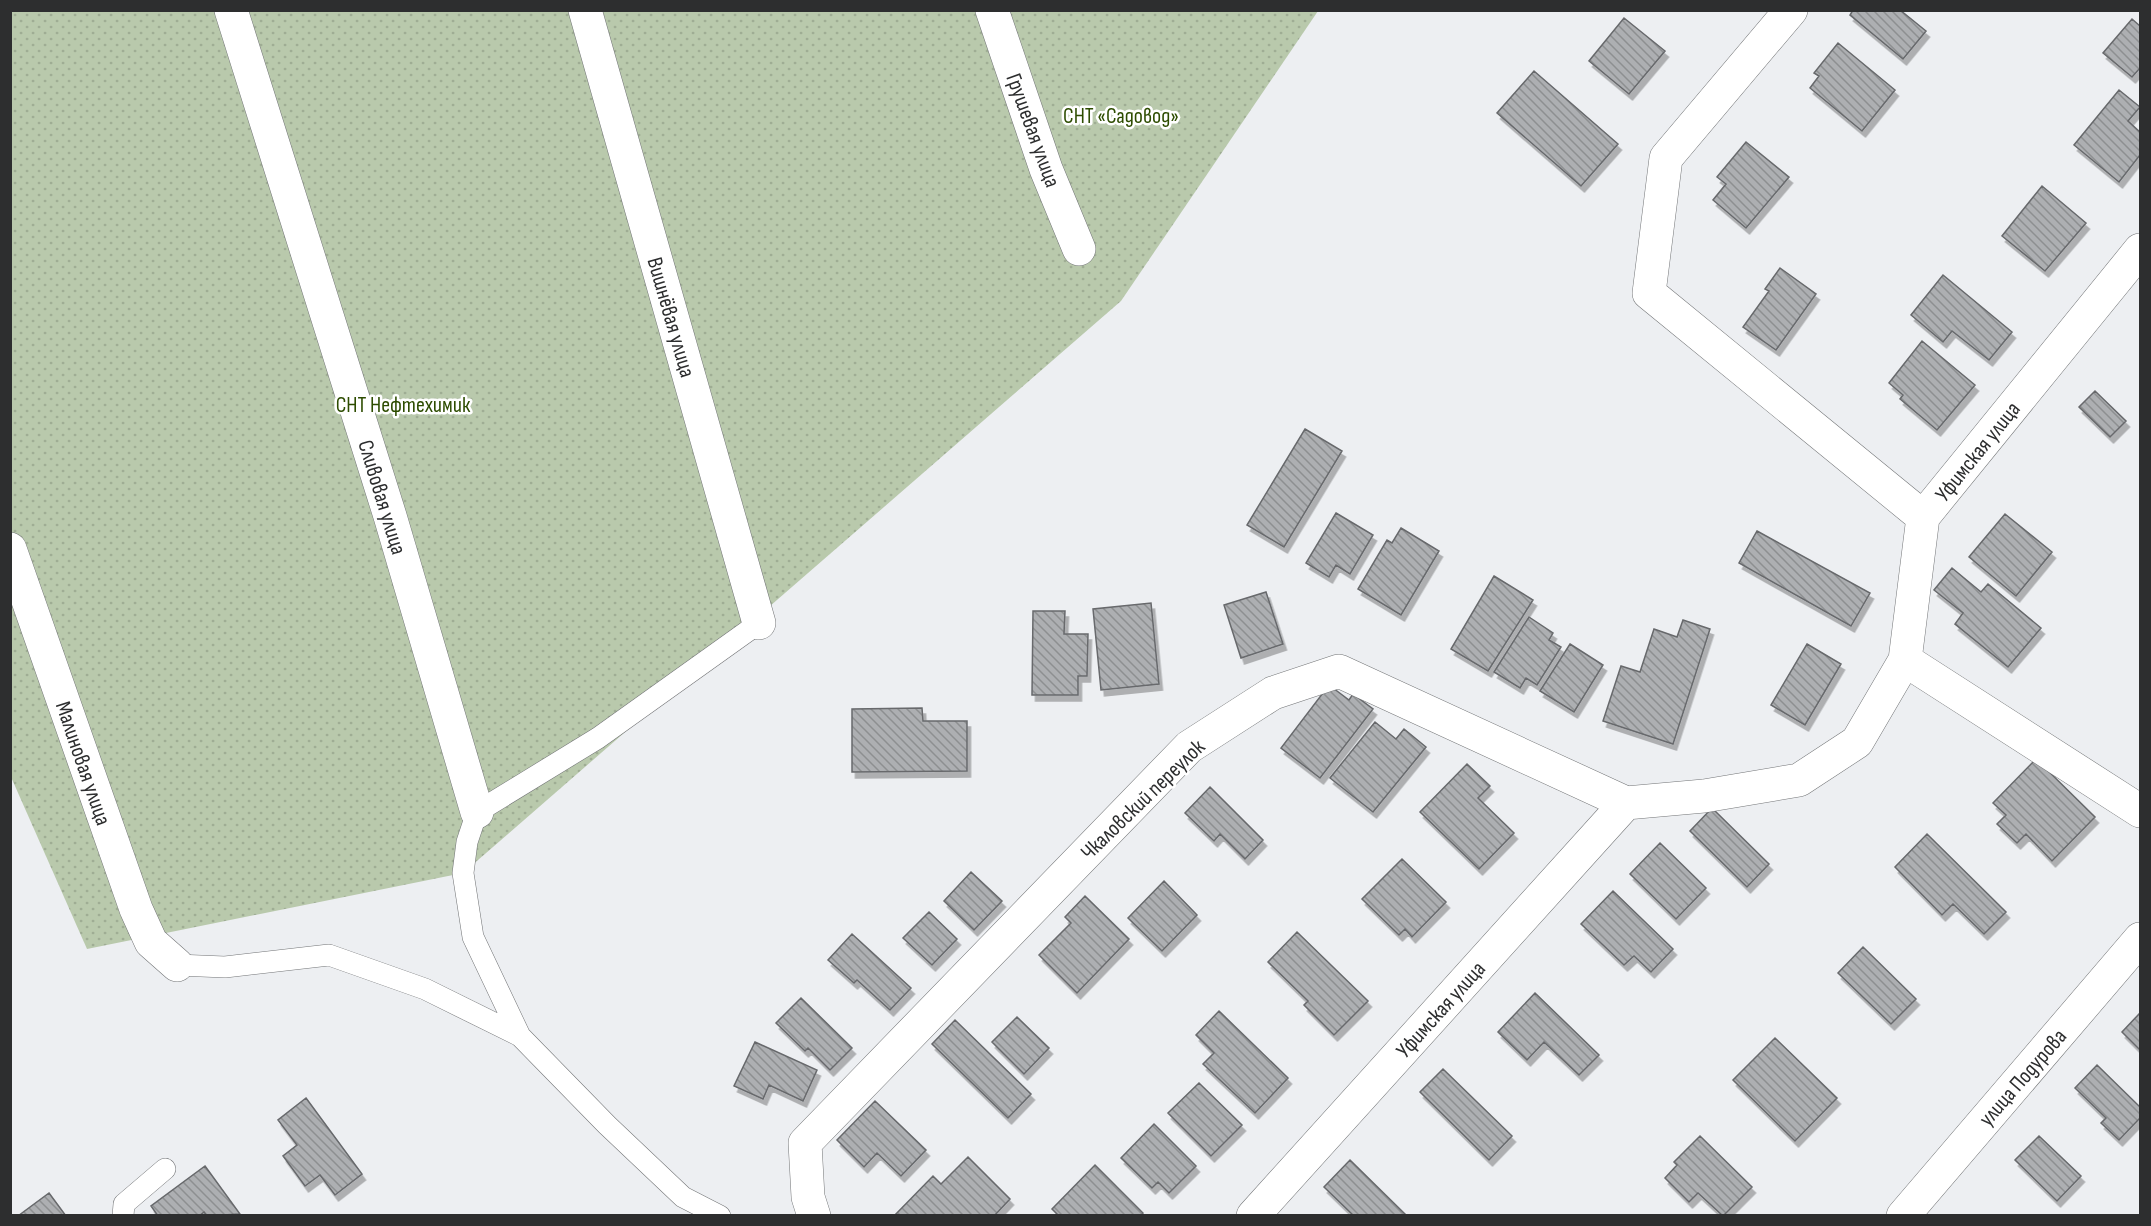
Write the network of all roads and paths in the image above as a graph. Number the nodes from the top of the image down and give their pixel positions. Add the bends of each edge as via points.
1 (231, 10) edge
2 (585, 10) edge
3 (992, 10) edge
4 (1791, 10) edge
5 (1079, 249) dead end
6 (2140, 250) edge
7 (1923, 517) junction
8 (10, 549) edge
9 (759, 624) joint
10 (1905, 660) junction
11 (1626, 803) junction
12 (2140, 811) edge
13 (477, 812) junction
14 (2140, 939) edge
15 (177, 965) joint
16 (520, 1036) junction
17 (165, 1169) dead end
18 (123, 1215) edge
19 (720, 1215) edge
20 (814, 1215) edge
21 (1253, 1215) edge
22 (1903, 1215) edge

1 - 13 street, Сливовая улица via 390,516
2 - 9 street, Вишнёвая улица
3 - 5 street, Грушевая улица via 1046,169
4 - 7 street, Уфимская улица via 1666,158 1649,293
6 - 7 street, Уфимская улица
7 - 10 street
8 - 15 street, Малиновая улица via 136,909 151,942
9 - 13 lane via 598,738
10 - 11 street via 1857,742 1799,780 1704,796
10 - 12 street
11 - 20 street, Чкаловский переулок via 1339,671 1273,693 1189,747 805,1143 807,1197
11 - 21 street, Уфимская улица
13 - 16 lane via 462,873 473,937
14 - 22 street, улица Подурова
15 - 16 lane via 225,967 329,955 425,989
16 - 19 lane via 683,1197
17 - 18 lane via 124,1204

